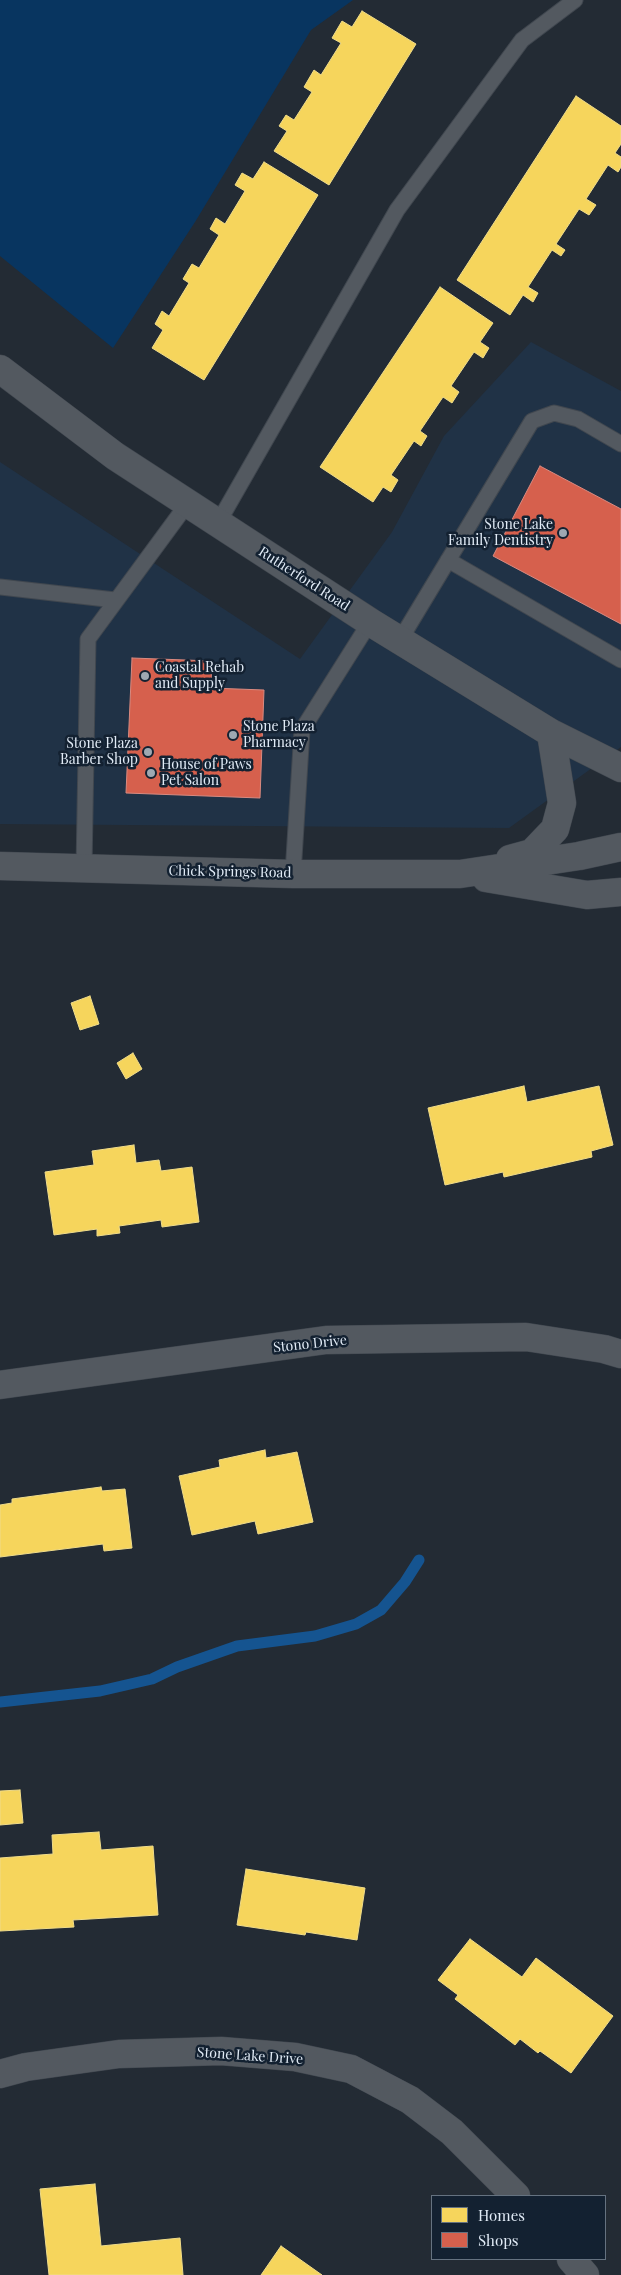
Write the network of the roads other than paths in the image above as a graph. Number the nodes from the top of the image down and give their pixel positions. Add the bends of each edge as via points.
1 (575, 0) edge
2 (0, 369) edge
3 (621, 444) edge
4 (188, 503) junction
5 (218, 523) junction
6 (448, 560) junction
7 (0, 587) edge
8 (115, 600) junction
9 (370, 622) junction
10 (400, 640) junction
11 (621, 660) edge
12 (551, 733) junction
13 (621, 768) edge
14 (621, 848) edge
15 (0, 866) edge
16 (84, 869) junction
17 (293, 874) junction
18 (460, 874) junction
19 (621, 892) edge
20 (621, 1354) edge
21 (0, 1384) edge
22 (0, 2074) edge
23 (515, 2195) edge
24 (572, 2260) edge
25 (585, 2275) edge

1 - 5 lane via 522,40 397,210
2 - 4 street, Rutherford Road via 115,456
3 - 6 lane via 578,419 554,413 532,421
4 - 5 street, Rutherford Road
4 - 8 lane
5 - 9 street, Rutherford Road
6 - 10 lane
6 - 11 lane
7 - 8 lane
8 - 16 lane via 88,639
9 - 10 street, Rutherford Road
9 - 17 lane via 302,730
10 - 12 street, Rutherford Road
12 - 13 street, Rutherford Road
12 - 18 street via 562,803 555,829 532,853
14 - 18 street, Chick Springs Road
15 - 16 street, Chick Springs Road
16 - 17 street, Chick Springs Road
17 - 18 street, Chick Springs Road
18 - 19 street, Chick Springs Road via 587,895
20 - 21 street, Stono Drive via 526,1337 326,1340
22 - 23 street, Stone Lake Drive via 26,2067 119,2054 220,2051 295,2057 350,2069 410,2100 452,2132
24 - 25 street

